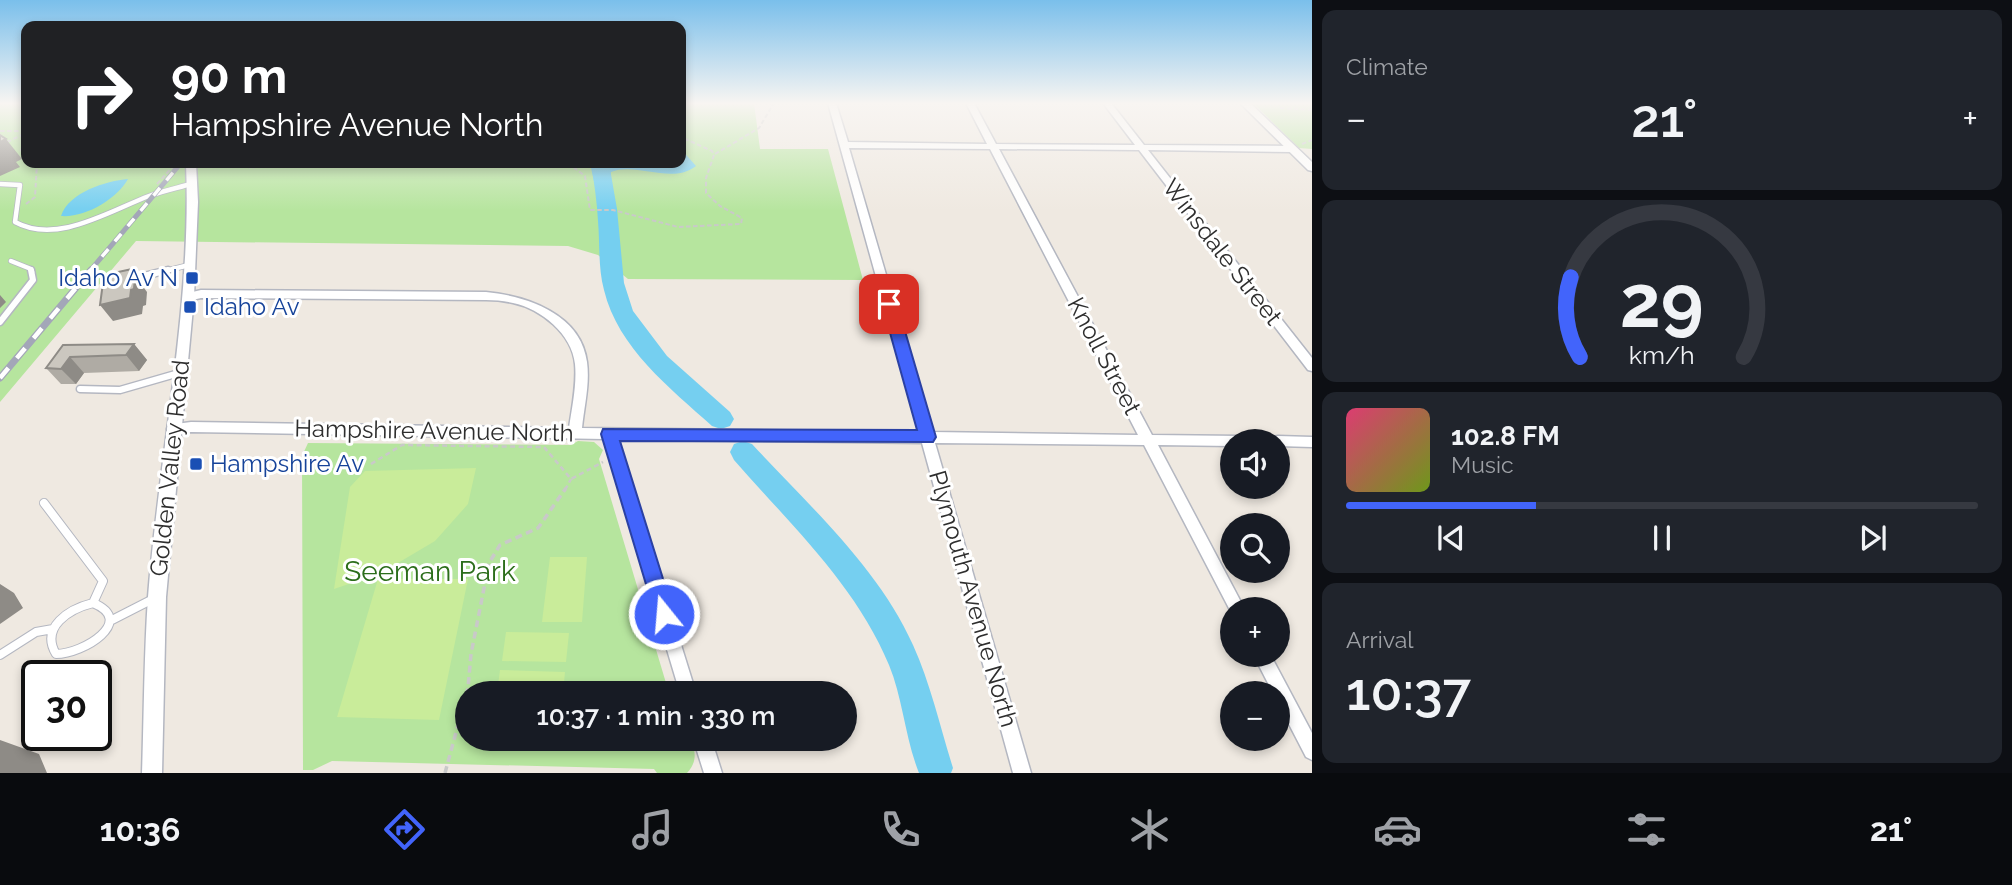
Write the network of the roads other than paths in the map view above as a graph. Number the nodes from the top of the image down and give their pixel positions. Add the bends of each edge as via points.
1 (842, 139) edge
2 (989, 139) edge
3 (1135, 139) edge
4 (1282, 139) edge
5 (844, 145) junction
6 (993, 146) junction
7 (1142, 148) junction
8 (1292, 149) junction
9 (192, 168) edge
10 (1312, 168) edge
11 (193, 183) junction
12 (0, 184) edge
13 (11, 261) dead end
14 (189, 265) junction
15 (127, 280) edge
16 (188, 297) junction
17 (0, 322) edge
18 (1312, 367) edge
19 (179, 373) junction
20 (80, 389) dead end
21 (173, 429) junction
22 (575, 433) junction
23 (609, 434) junction
24 (927, 437) junction
25 (1148, 440) junction
26 (1220, 441) edge
27 (1290, 441) edge
28 (1312, 442) edge
29 (44, 503) dead end
30 (157, 597) junction
31 (1231, 597) edge
32 (93, 603) junction
33 (110, 621) junction
34 (52, 629) junction
35 (0, 655) edge
36 (1268, 667) edge
37 (684, 681) edge
38 (706, 751) edge
39 (1312, 751) edge
40 (152, 773) edge
41 (713, 773) edge
42 (1022, 773) edge

1 - 5 street, Plymouth Avenue North
2 - 6 street, Knoll Street
3 - 7 street, Winsdale Street
4 - 8 street
5 - 6 street
5 - 24 street, Plymouth Avenue North
6 - 7 street
6 - 25 street, Knoll Street
7 - 8 street
7 - 18 street, Winsdale Street
8 - 10 street
9 - 11 street, Golden Valley Road
11 - 12 lane via 51,230 19,226 14,218 20,185
11 - 14 street, Golden Valley Road
13 - 17 lane via 31,269 33,280
14 - 15 lane
14 - 16 street, Golden Valley Road
16 - 19 street, Golden Valley Road
16 - 22 street via 518,300 552,318 578,346 581,362
19 - 20 lane via 120,390
19 - 21 street, Golden Valley Road
21 - 22 street, Hampshire Avenue North
21 - 30 street, Golden Valley Road
22 - 23 street, Hampshire Avenue North
23 - 24 street, Hampshire Avenue North
23 - 37 street
24 - 25 street, Hampshire Avenue North
24 - 42 street, Plymouth Avenue North
25 - 26 street, Hampshire Avenue North
25 - 31 street, Knoll Street
27 - 28 street
29 - 32 lane via 103,581
30 - 33 lane
30 - 40 street, Golden Valley Road
32 - 33 lane via 108,610
32 - 34 lane via 71,610
33 - 34 lane via 89,648 65,656 50,648
34 - 35 lane via 36,632
36 - 39 street
38 - 41 street

